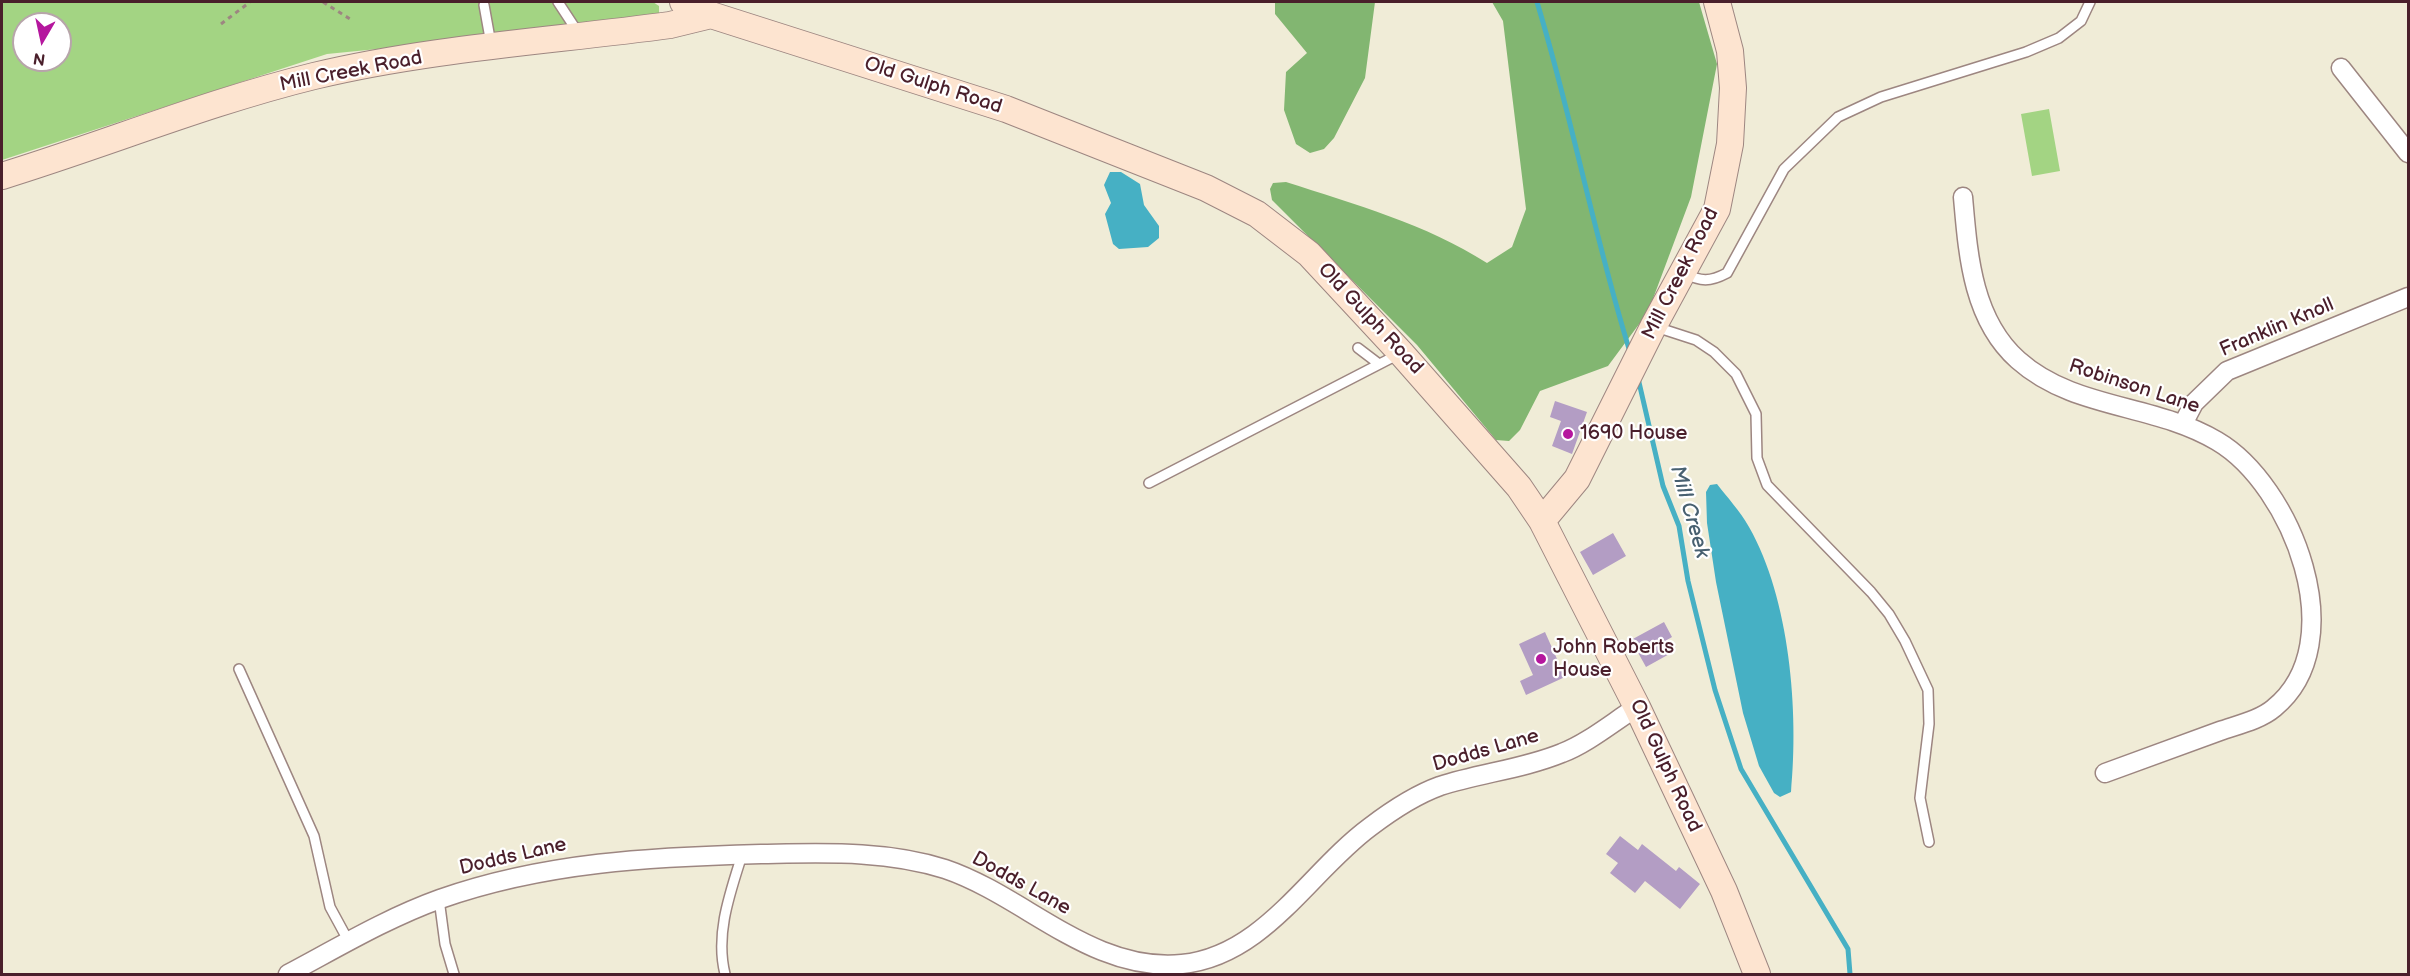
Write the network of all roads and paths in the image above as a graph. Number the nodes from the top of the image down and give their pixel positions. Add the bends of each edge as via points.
1 (250, 2) edge
2 (323, 2) edge
3 (558, 2) edge
4 (683, 2) edge
5 (1718, 2) edge
6 (2090, 2) edge
7 (484, 5) dead end
8 (711, 15) junction
9 (350, 19) dead end
10 (221, 24) dead end
11 (580, 36) junction
12 (491, 47) junction
13 (2341, 68) dead end
14 (2409, 153) edge
15 (2, 176) edge
16 (1963, 196) dead end
17 (1684, 273) junction
18 (2409, 297) edge
19 (1648, 337) junction
20 (1358, 348) dead end
21 (1390, 358) junction
22 (2183, 424) junction
23 (1149, 483) dead end
24 (1542, 521) junction
25 (239, 669) dead end
26 (1637, 707) junction
27 (2105, 773) dead end
28 (1929, 842) dead end
29 (742, 855) junction
30 (440, 899) junction
31 (349, 942) junction
32 (288, 975) edge
33 (454, 975) edge
34 (725, 975) edge
35 (1757, 975) edge

1 - 10 path
2 - 9 path
3 - 11 lane
4 - 8 street, Old Gulph Road
5 - 17 street, Mill Creek Road via 1730,51 1730,144 1718,209
6 - 17 lane via 2081,21 2059,38 1881,97 1838,117 1784,168 1727,273 1712,281 1699,281
7 - 12 lane
8 - 11 street, Mill Creek Road via 670,25
8 - 21 street, Old Gulph Road via 1006,109 1206,188 1257,214 1309,254
11 - 12 street, Mill Creek Road
12 - 15 street, Mill Creek Road via 327,74 240,96
13 - 14 street
16 - 22 street, Robinson Lane via 1972,277 1982,309 2016,359 2067,392
17 - 19 street, Mill Creek Road
18 - 22 street, Franklin Knoll via 2227,371 2194,403
19 - 24 street, Mill Creek Road via 1577,479
19 - 28 lane via 1696,340 1736,374 1756,414 1757,458 1767,485 1871,592 1905,641 1928,690 1929,724 1920,798
20 - 21 lane
21 - 23 lane
21 - 24 street, Old Gulph Road via 1519,487
22 - 27 street, Robinson Lane via 2218,441 2241,458 2271,494 2309,581 2311,635 2294,685 2274,708 2246,722
24 - 26 street, Old Gulph Road
25 - 31 lane via 314,836 330,907
26 - 29 street, Dodds Lane via 1563,753 1438,787 1413,799 1369,827 1336,855 1252,937 1208,960 1158,965 1098,949 1077,941 982,884 917,861 836,853
26 - 35 street, Old Gulph Road via 1724,891
29 - 30 street, Dodds Lane via 585,864 496,882
29 - 34 lane via 726,909 722,961
30 - 31 street, Dodds Lane
30 - 33 lane via 445,944
31 - 32 street, Dodds Lane

